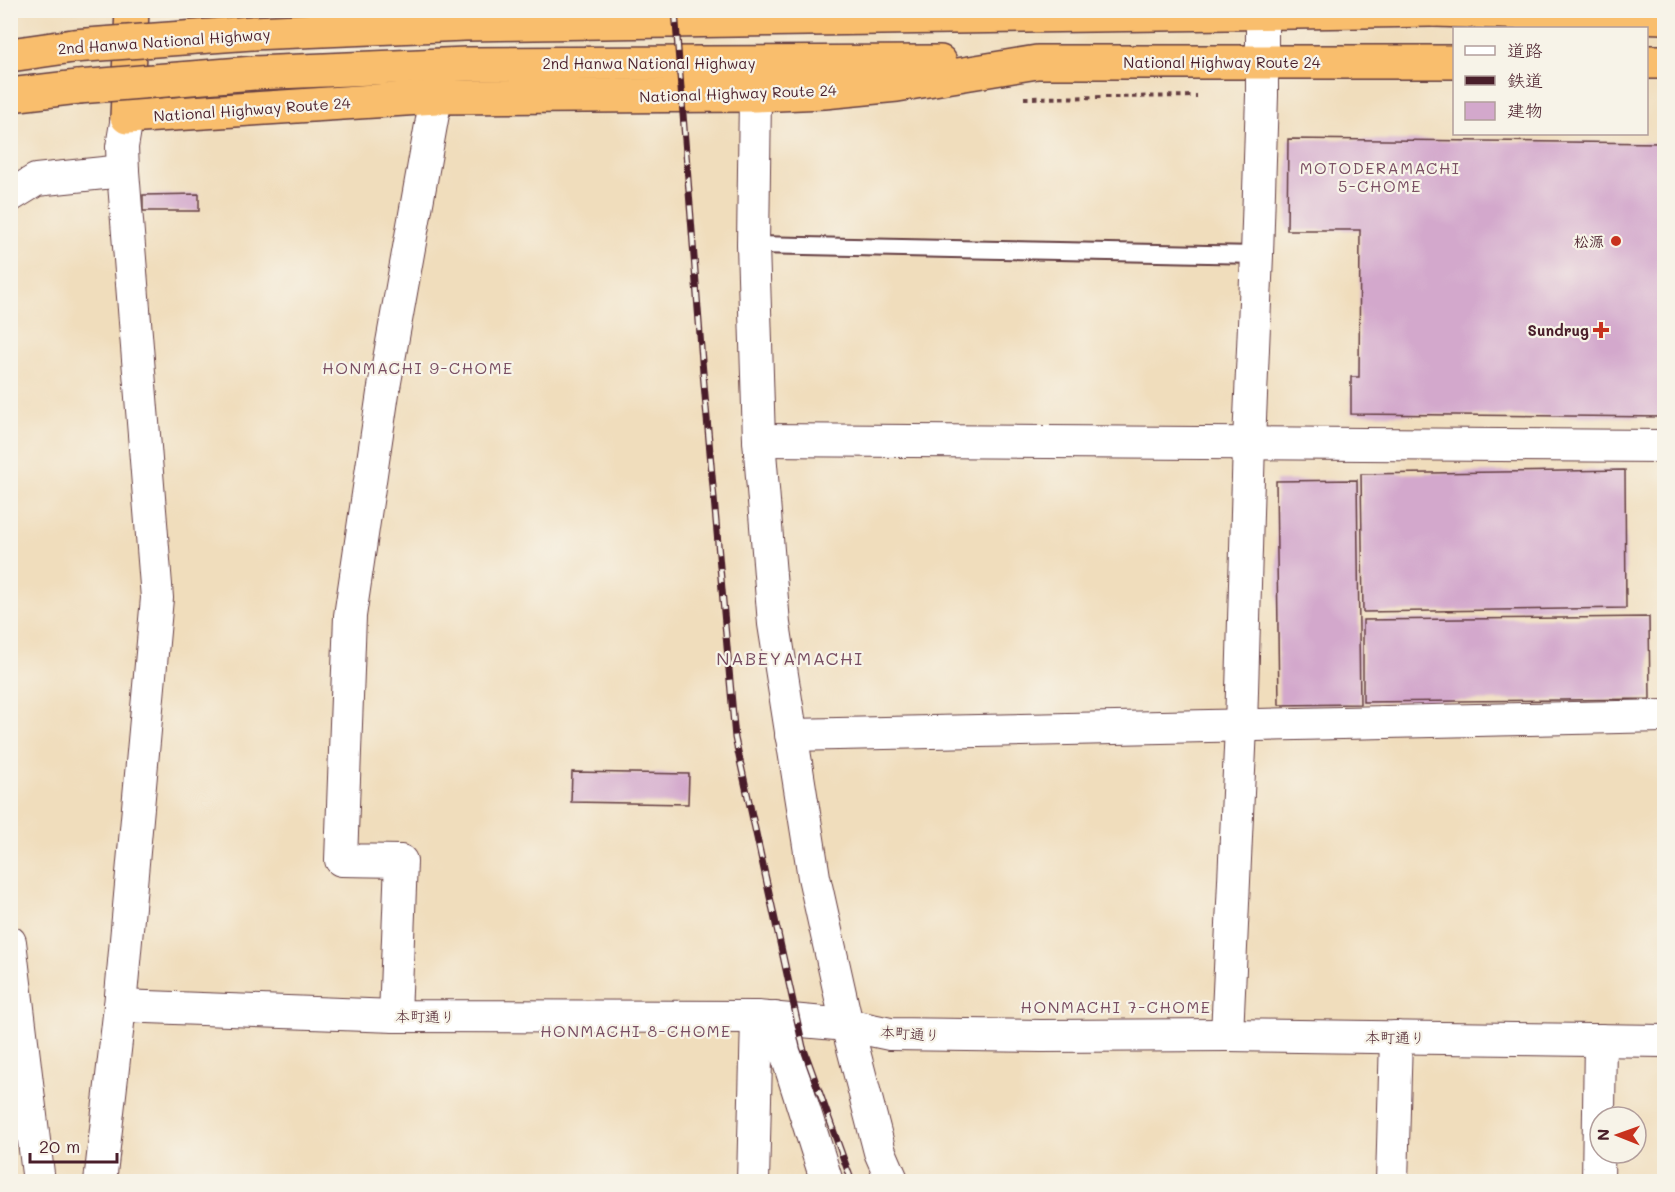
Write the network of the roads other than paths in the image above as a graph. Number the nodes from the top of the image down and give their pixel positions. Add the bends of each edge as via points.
1 (132, 10) edge
2 (1434, 10) edge
3 (1262, 12) edge
4 (1665, 17) edge
5 (10, 55) edge
6 (1038, 62) junction
7 (1262, 62) junction
8 (1453, 62) edge
9 (1648, 62) edge
10 (1665, 62) edge
11 (10, 95) edge
12 (755, 95) junction
13 (436, 97) junction
14 (127, 117) junction
15 (123, 171) junction
16 (10, 196) edge
17 (753, 245) junction
18 (1257, 255) junction
19 (759, 440) junction
20 (1249, 442) junction
21 (1665, 446) edge
22 (1665, 716) edge
23 (1241, 727) junction
24 (791, 735) junction
25 (10, 942) edge
26 (120, 1006) junction
27 (395, 1016) junction
28 (766, 1017) junction
29 (848, 1025) junction
30 (1227, 1035) junction
31 (1396, 1037) junction
32 (1600, 1040) junction
33 (1665, 1041) edge
34 (39, 1182) edge
35 (100, 1182) edge
36 (753, 1182) edge
37 (827, 1182) edge
38 (893, 1182) edge
39 (1392, 1182) edge
40 (1598, 1182) edge

1 - 14 highway
2 - 3 highway, 2nd Hanwa National Highway
2 - 4 highway
3 - 5 highway, 2nd Hanwa National Highway, bridge via 465,24 252,33 73,46
3 - 7 street
6 - 7 highway, National Highway Route 24
6 - 11 highway, 2nd Hanwa National Highway, bridge via 466,63 254,73
6 - 12 highway, National Highway Route 24 via 897,86
7 - 8 highway, National Highway Route 24
7 - 18 street
9 - 10 highway
12 - 13 highway, National Highway Route 24
12 - 17 street
13 - 14 highway, National Highway Route 24
13 - 27 street via 383,393 350,616 341,860 401,861
14 - 15 street
15 - 16 street via 36,180
15 - 26 street via 157,597
17 - 18 lane
17 - 19 street
18 - 20 street
19 - 20 street
19 - 24 street via 774,624
20 - 21 street
20 - 23 street
22 - 23 street
23 - 24 street
23 - 30 street
24 - 29 street via 814,877
25 - 34 street
26 - 27 street, 本町通り
26 - 35 street
27 - 28 street, 本町通り
28 - 29 street, 本町通り
28 - 36 street
28 - 37 street
29 - 30 street, 本町通り via 890,1034
29 - 38 street via 880,1152
30 - 31 street, 本町通り
31 - 32 street, 本町通り
31 - 39 street
32 - 33 street, 本町通り
32 - 40 street

